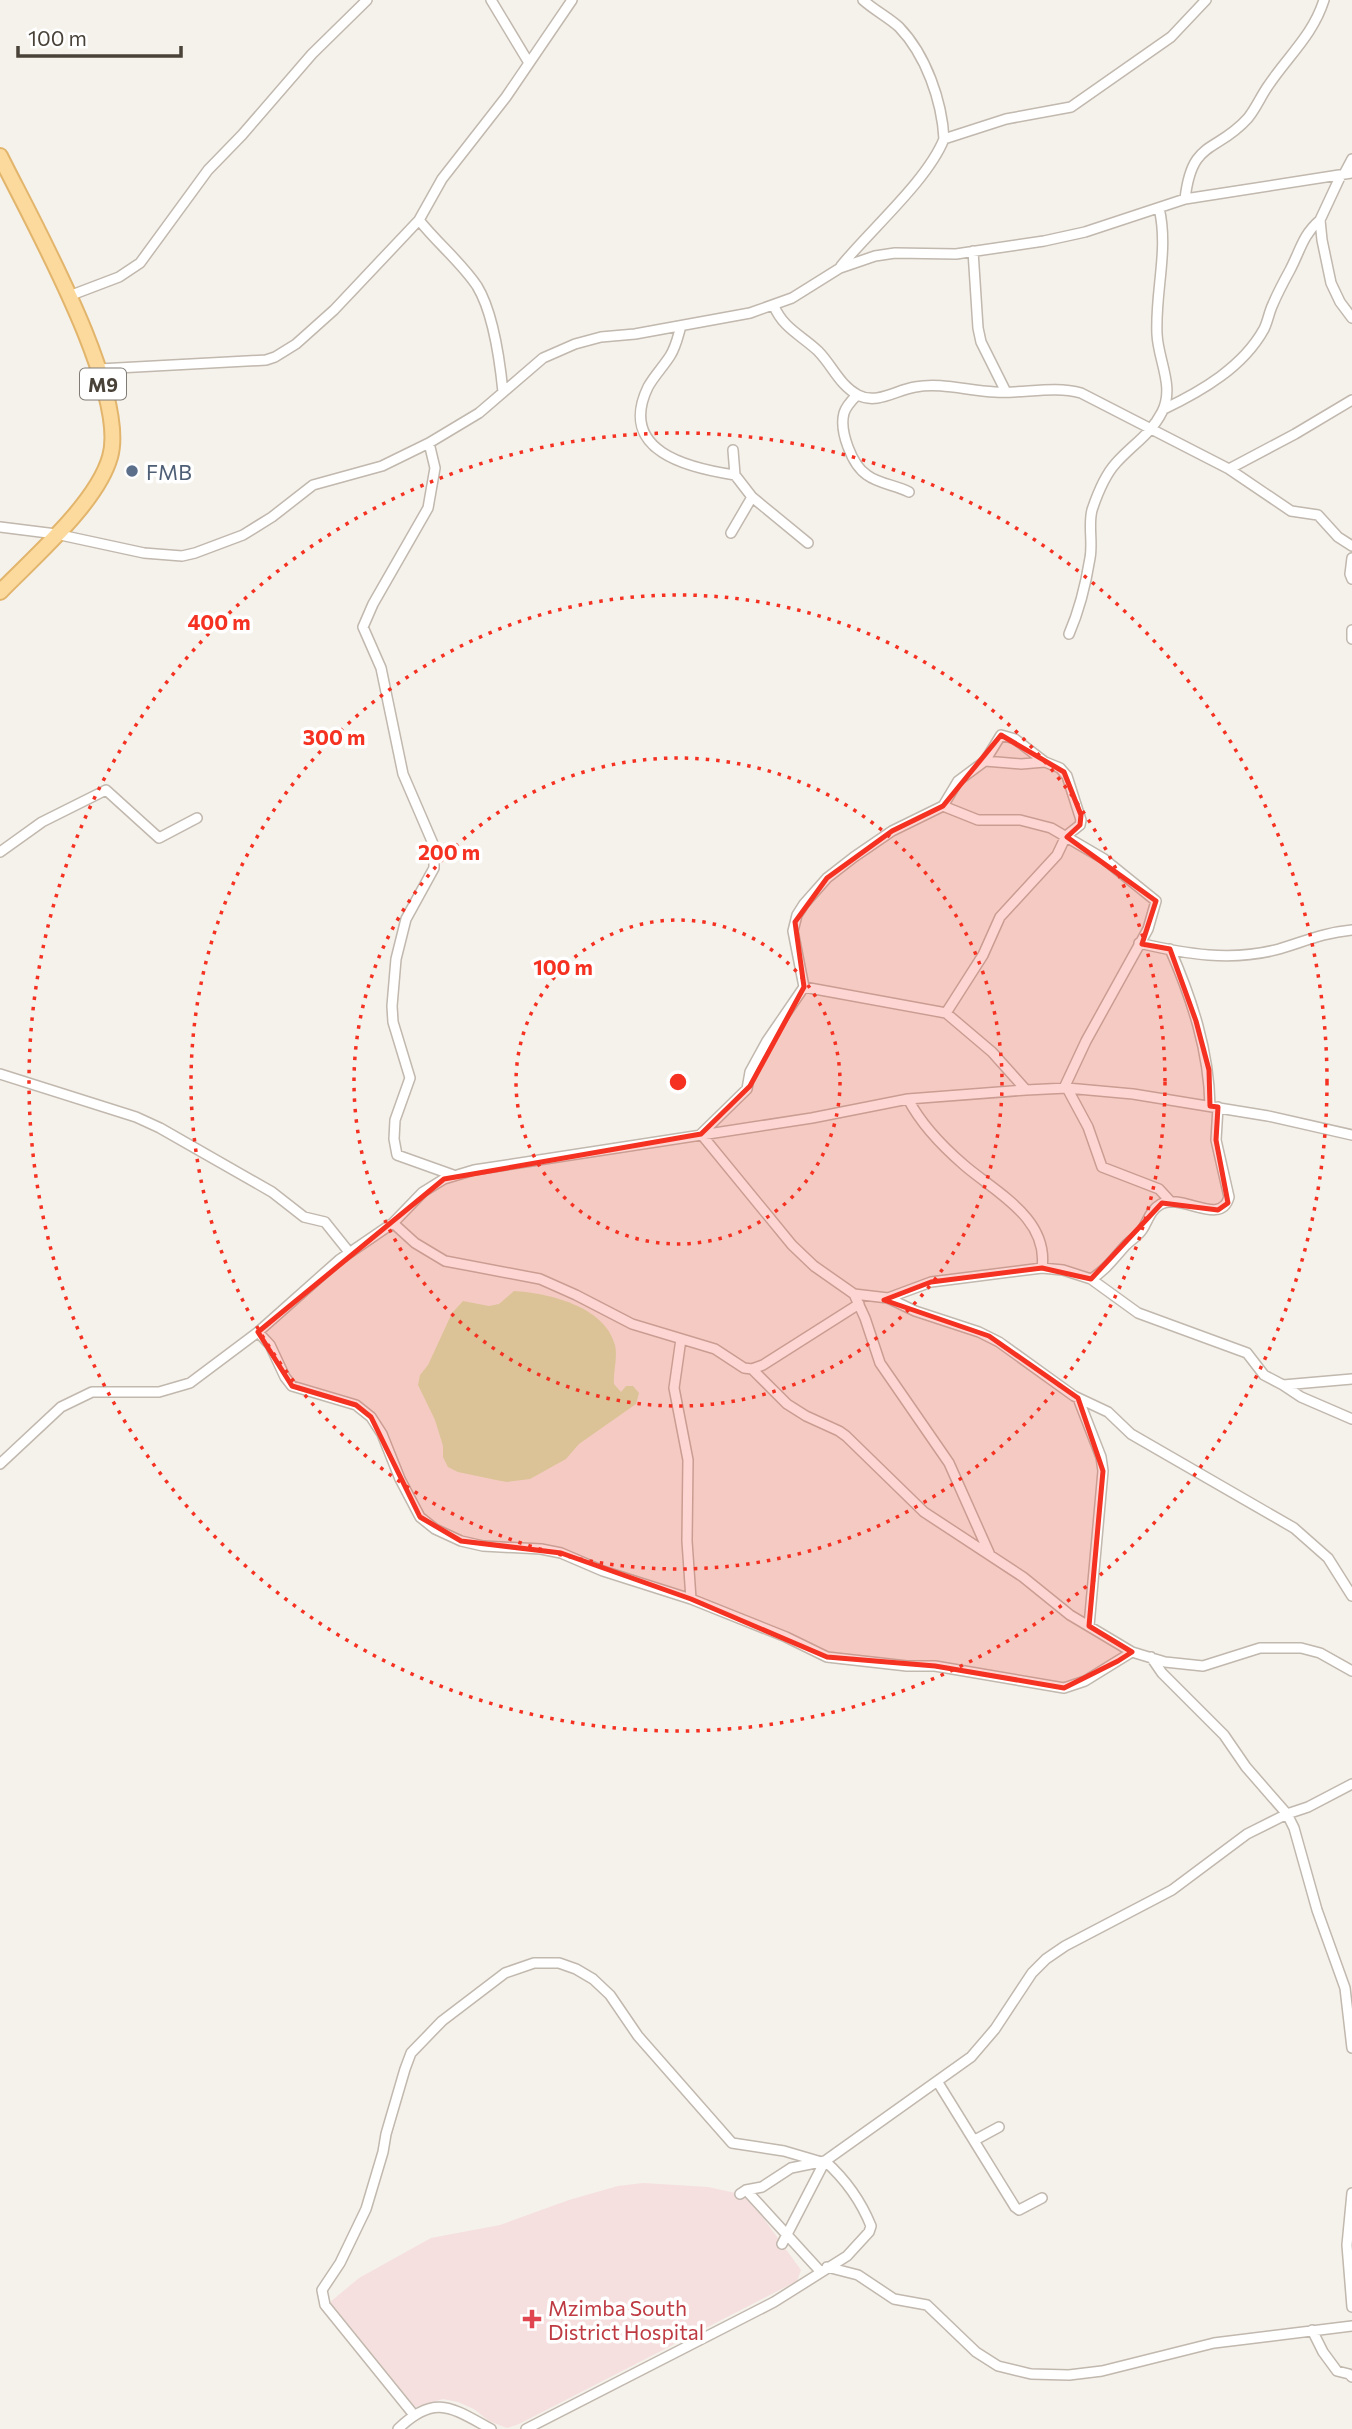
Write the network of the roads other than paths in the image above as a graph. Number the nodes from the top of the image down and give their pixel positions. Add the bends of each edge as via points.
1 (367, 0) edge
2 (491, 0) edge
3 (572, 0) edge
4 (863, 0) edge
5 (1206, 0) edge
6 (1324, 0) edge
7 (529, 63) junction
8 (944, 139) junction
9 (0, 156) edge
10 (1352, 159) edge
11 (1346, 174) edge
12 (5, 177) edge
13 (1185, 199) junction
14 (1159, 208) junction
15 (419, 220) junction
16 (1320, 220) junction
17 (973, 251) junction
18 (840, 268) junction
19 (69, 296) junction
20 (774, 306) junction
21 (1352, 318) edge
22 (681, 326) junction
23 (99, 369) junction
24 (503, 392) junction
25 (1006, 392) junction
26 (857, 394) junction
27 (1352, 400) edge
28 (1164, 409) junction
29 (1153, 429) junction
30 (429, 443) junction
31 (733, 450) dead end
32 (1229, 469) junction
33 (735, 475) junction
34 (909, 492) dead end
35 (752, 497) junction
36 (0, 527) edge
37 (731, 533) dead end
38 (56, 534) junction
39 (808, 543) dead end
40 (1352, 546) edge
41 (1352, 558) edge
42 (1352, 579) edge
43 (0, 592) edge
44 (1352, 630) edge
45 (1069, 634) dead end
46 (1352, 639) edge
47 (985, 761) junction
48 (1045, 762) junction
49 (943, 806) junction
50 (197, 818) dead end
51 (1066, 836) junction
52 (0, 852) edge
53 (1352, 930) edge
54 (1139, 943) junction
55 (1170, 949) junction
56 (804, 987) junction
57 (946, 1013) junction
58 (0, 1074) edge
59 (1066, 1088) junction
60 (1026, 1090) junction
61 (908, 1099) junction
62 (1214, 1107) junction
63 (701, 1134) junction
64 (1352, 1135) edge
65 (453, 1175) junction
66 (1171, 1202) junction
67 (393, 1223) junction
68 (349, 1252) junction
69 (1042, 1268) junction
70 (1091, 1279) junction
71 (853, 1294) junction
72 (888, 1298) junction
73 (859, 1304) junction
74 (258, 1332) junction
75 (681, 1339) junction
76 (752, 1369) junction
77 (1352, 1379) edge
78 (1283, 1385) junction
79 (1078, 1398) junction
80 (1352, 1419) edge
81 (0, 1464) edge
82 (990, 1557) junction
83 (1352, 1596) edge
84 (691, 1599) junction
85 (1089, 1626) junction
86 (1132, 1652) junction
87 (1151, 1657) junction
88 (1352, 1671) edge
89 (1352, 1784) edge
90 (1287, 1814) junction
91 (1352, 2048) edge
92 (937, 2081) junction
93 (999, 2127) dead end
94 (975, 2140) junction
95 (822, 2161) junction
96 (1352, 2193) edge
97 (1042, 2198) dead end
98 (786, 2234) junction
99 (782, 2244) dead end
100 (824, 2269) junction
101 (1352, 2307) edge
102 (1352, 2326) edge
103 (1312, 2330) junction
104 (1352, 2378) edge
105 (414, 2415) junction
106 (398, 2429) edge
107 (491, 2429) edge
108 (526, 2429) edge

1 - 19 street via 208,170 140,263 119,277
2 - 7 street
3 - 7 street
4 - 8 street via 893,22 915,47 936,96
5 - 8 street via 1171,37 1071,107 1006,119
6 - 13 street via 1309,34 1249,117 1200,155 1190,173
7 - 15 street via 442,180
8 - 18 street via 921,175
9 - 12 main road, M9
10 - 11 street
11 - 13 street
11 - 16 street
12 - 19 main road, M9
13 - 14 street
14 - 17 street via 1067,237
14 - 28 street via 1164,241 1157,334 1166,382
15 - 23 street via 334,310 275,357
15 - 24 street via 472,279 483,298
16 - 21 street via 1331,284
16 - 28 street via 1305,235 1266,326 1246,352 1219,378
17 - 18 street via 895,253
17 - 25 street via 981,342
18 - 20 street
19 - 23 main road, M9
20 - 22 street
20 - 26 street via 783,323 819,352 844,385
22 - 24 street via 601,337 559,349
22 - 33 street via 672,353 642,402 643,428 655,447 674,460
23 - 38 main road, M9 via 110,415 111,456 92,494
24 - 30 street via 470,419
25 - 26 street via 927,385 875,398
25 - 29 street via 1076,391
26 - 34 street via 843,420 854,458 867,475
27 - 32 street
28 - 29 street
29 - 32 street
29 - 45 street via 1110,471 1094,504 1090,558
30 - 38 street via 382,466 313,485 243,535 195,553 144,553
30 - 65 street via 435,468 428,508 363,627 381,668 402,774 431,836 435,859 398,943 392,1012 410,1078 397,1111 395,1146 397,1155
31 - 33 street
32 - 40 street via 1291,511 1318,515
33 - 35 street
35 - 37 street
35 - 39 street
36 - 38 street
38 - 43 main road, M9
41 - 42 street
44 - 46 street
47 - 48 street
47 - 48 street via 1004,734
47 - 49 street via 958,781
48 - 51 street via 1067,776 1081,815 1080,825
49 - 51 street via 978,820 1031,822
49 - 56 street via 861,852 803,904 793,931
50 - 52 street via 159,838 110,792 102,791 43,822
51 - 54 street via 1104,859 1156,901
51 - 57 street via 1057,855 1000,918 983,955
53 - 55 street via 1231,956
54 - 55 street
54 - 59 street
55 - 62 street via 1203,1044
56 - 57 street
56 - 63 street via 767,1041 747,1089
57 - 60 street via 992,1052
58 - 68 street via 136,1116 160,1128 272,1192 304,1217 325,1222
59 - 60 street
59 - 62 street
59 - 66 street via 1102,1167 1159,1189
60 - 61 street
61 - 63 street
61 - 69 street via 949,1151 1030,1222 1041,1247
62 - 64 street
62 - 66 street via 1228,1202 1218,1210
63 - 65 street
63 - 71 street via 803,1257
65 - 67 street via 423,1192
66 - 70 street via 1158,1206 1142,1231
67 - 68 street
67 - 75 street via 445,1261 540,1279 632,1324
68 - 74 street
69 - 70 street
69 - 72 street via 931,1282
70 - 78 street via 1138,1313 1247,1353 1264,1375
71 - 72 street
71 - 73 street
72 - 79 street via 989,1336
73 - 76 street
73 - 82 street via 880,1363 949,1463
74 - 81 street via 190,1383 173,1390 92,1392 68,1402
74 - 84 street via 292,1386 356,1405 371,1417 415,1510 435,1530 471,1544 552,1550
75 - 76 street via 715,1349
75 - 84 street via 674,1388 688,1460
76 - 82 street via 787,1404 839,1430 924,1512
77 - 78 street
78 - 80 street
79 - 83 street via 1099,1406 1131,1434 1294,1528 1328,1558
79 - 85 street via 1103,1471
82 - 85 street
84 - 86 street via 827,1657 935,1667 1064,1689
85 - 86 street
86 - 87 street
87 - 88 street via 1203,1666 1260,1648 1301,1648
87 - 90 street via 1224,1735
89 - 90 street
90 - 91 street via 1341,1975
90 - 92 street via 1235,1842 1172,1890 1046,1959 983,2044
92 - 94 street
92 - 95 street
93 - 94 street
94 - 97 street via 1015,2207 1020,2210
95 - 98 street
95 - 98 street via 791,2168 762,2187 743,2192
95 - 100 street via 844,2180 871,2226 856,2248
95 - 105 street via 732,2143 593,1979 545,1961 505,1973 442,2021 411,2053 366,2209 322,2290 325,2305
96 - 101 street via 1347,2245
98 - 99 street
98 - 100 street
100 - 103 street via 858,2275 894,2300 928,2305 976,2352 998,2366 1031,2374 1110,2370 1214,2343
100 - 108 street via 774,2302
102 - 103 street
103 - 104 street via 1336,2371
105 - 106 street
105 - 107 street via 445,2407

